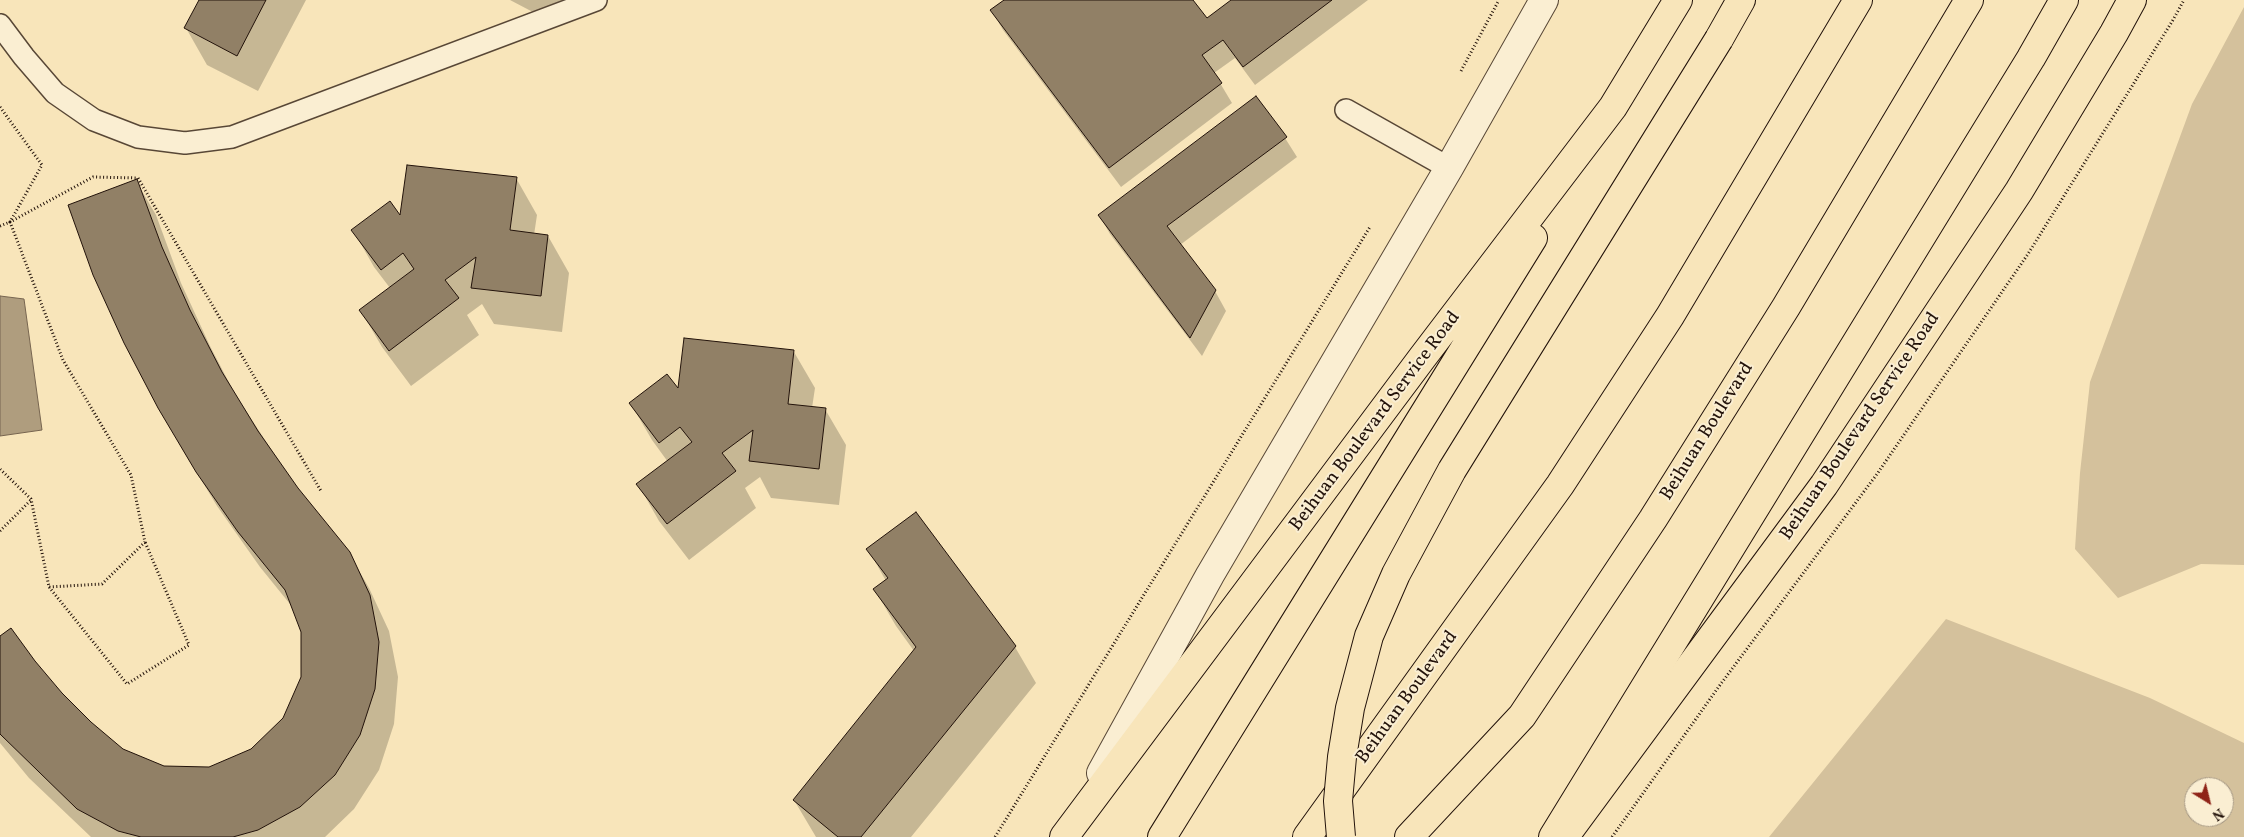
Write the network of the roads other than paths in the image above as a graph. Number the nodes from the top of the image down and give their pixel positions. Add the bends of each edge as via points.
1 (596, 0) edge
2 (1544, 0) edge
3 (1678, 0) edge
4 (1741, 0) edge
5 (1858, 0) edge
6 (1969, 0) edge
7 (2064, 0) edge
8 (2132, 0) edge
9 (0, 25) edge
10 (1613, 107) junction
11 (1346, 110) dead end
12 (1448, 168) junction
13 (1069, 830) edge
14 (1162, 837) edge
15 (1307, 837) edge
16 (1341, 837) edge
17 (1409, 837) edge
18 (1553, 837) edge
19 (1564, 837) edge

1 - 9 lane via 232,137 185,142 138,137 94,120 55,93
2 - 12 street
3 - 10 main road, Beihuan Boulevard Service Road
4 - 16 main road, bridge via 1452,470 1396,574 1369,636 1350,708 1338,800
5 - 15 main road, Beihuan Boulevard via 1670,316 1560,485
6 - 17 main road, Beihuan Boulevard via 1781,315 1653,519 1522,716
7 - 18 main road
8 - 19 main road, Beihuan Boulevard Service Road via 2019,192 1824,484
10 - 13 main road, Beihuan Boulevard Service Road
10 - 14 main road
11 - 12 lane
12 - 13 street via 1210,575

